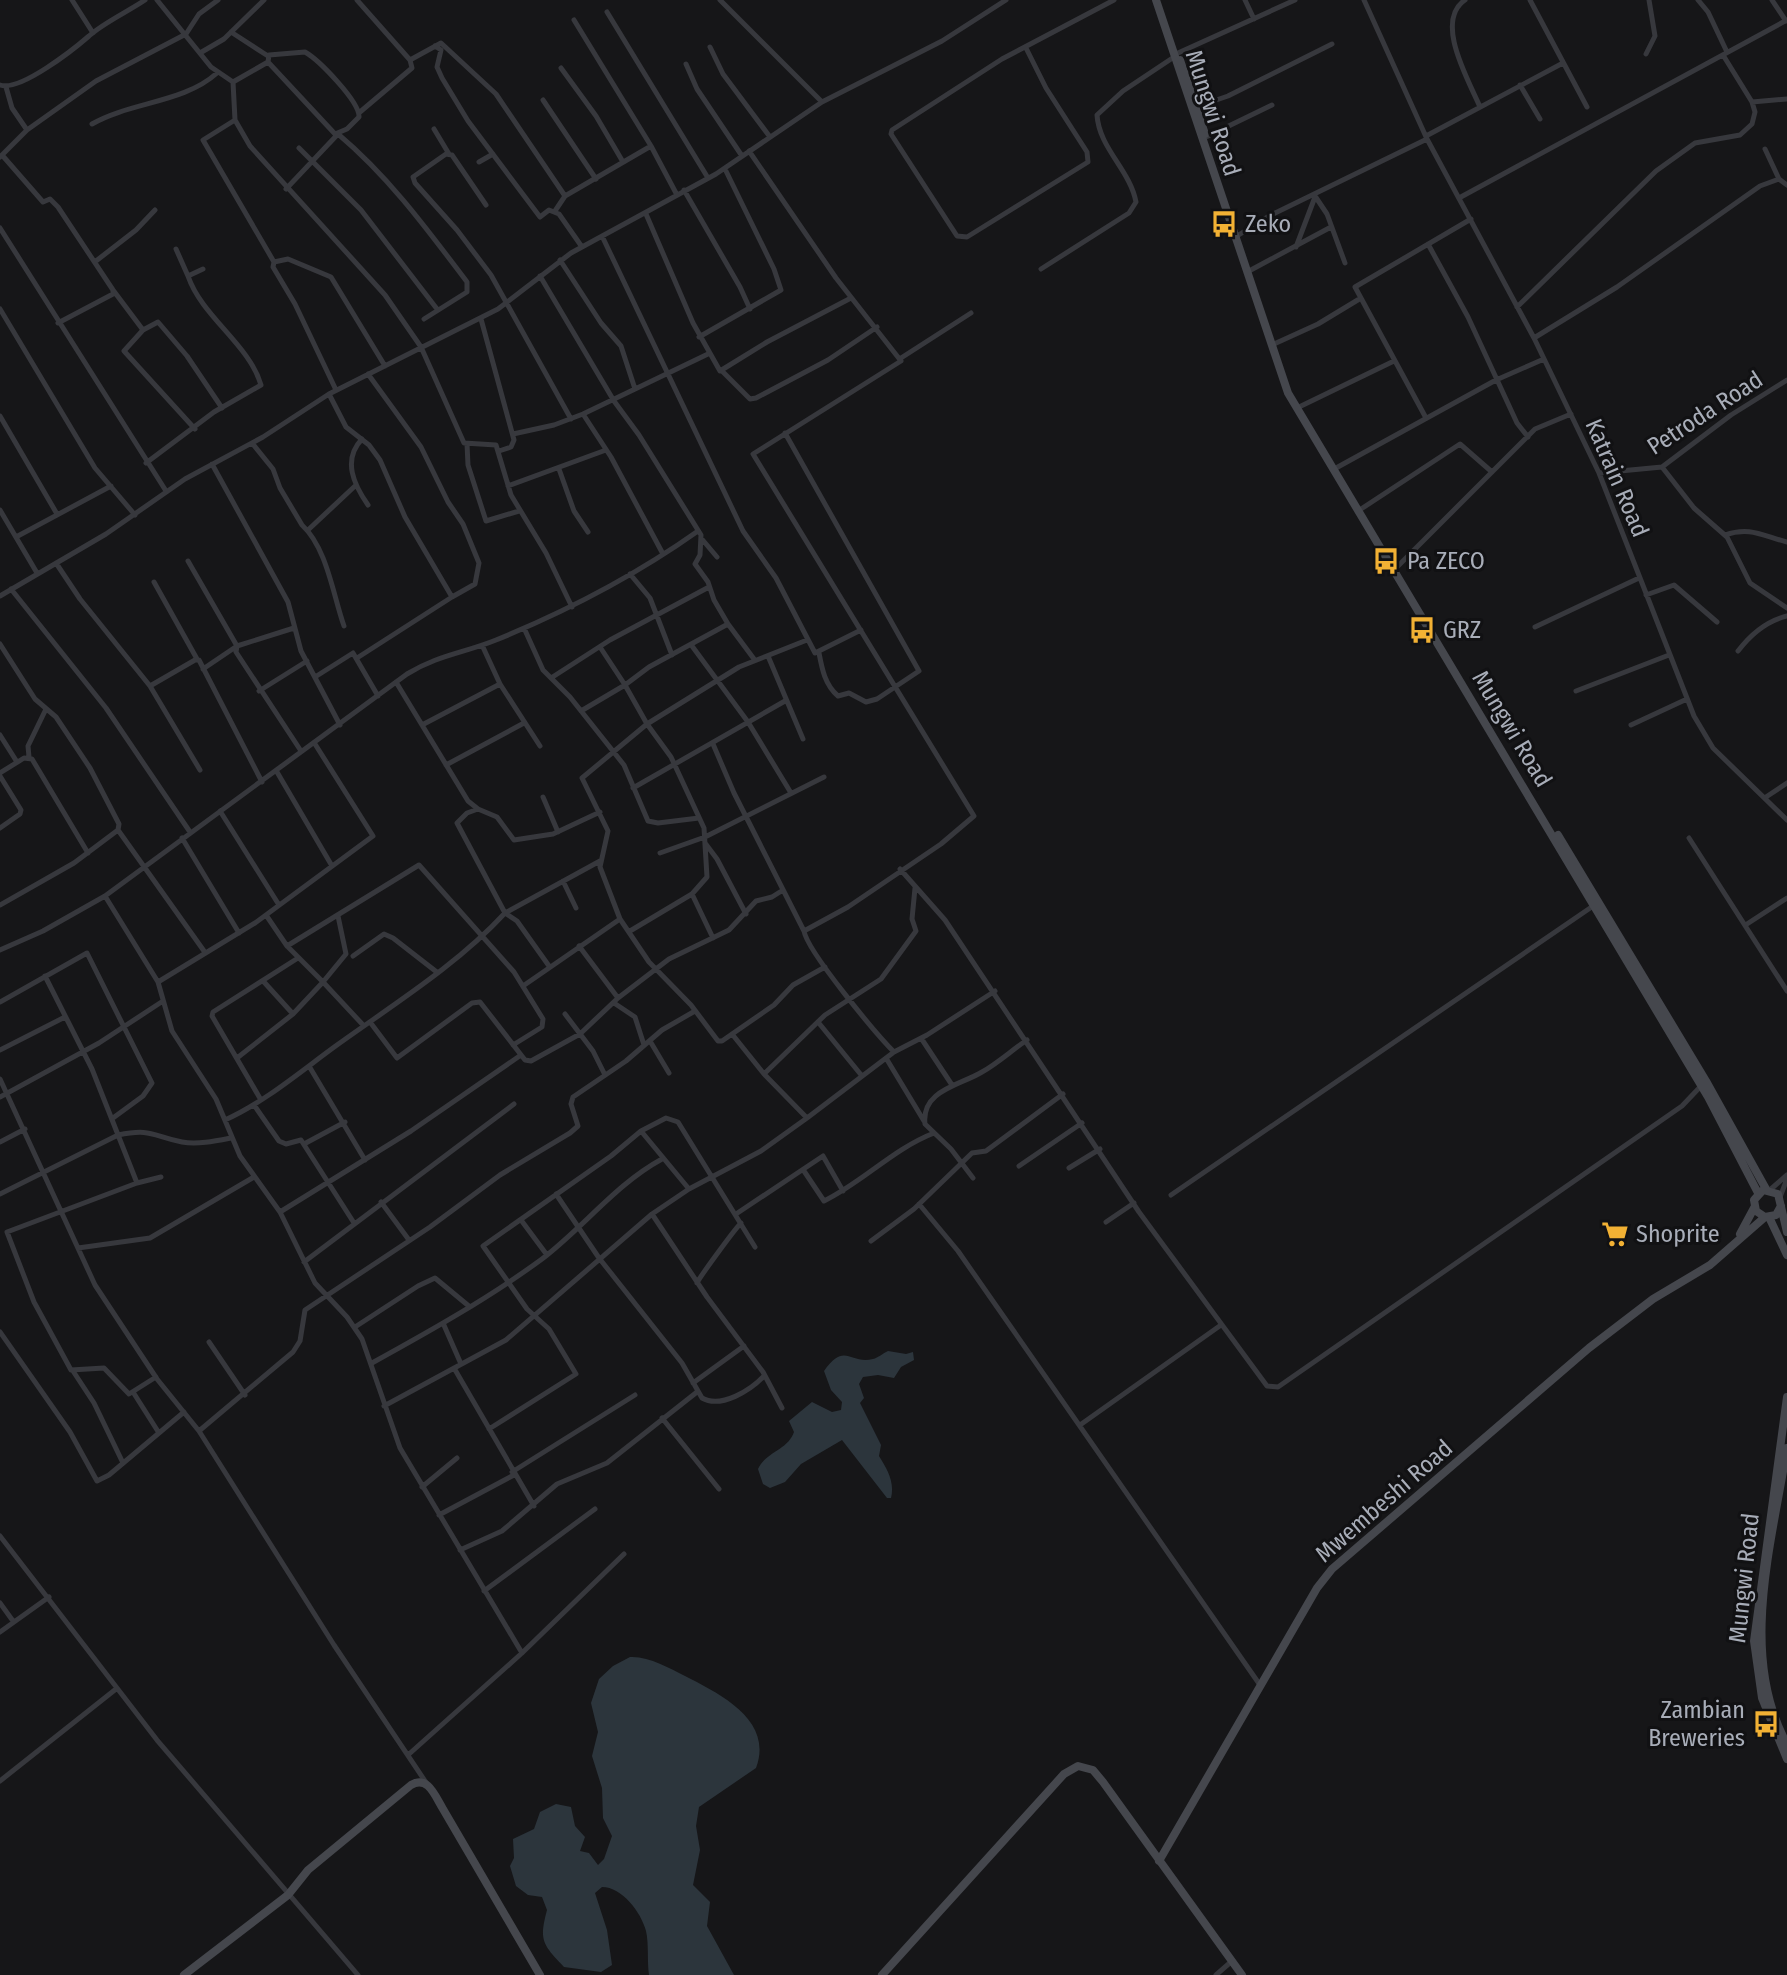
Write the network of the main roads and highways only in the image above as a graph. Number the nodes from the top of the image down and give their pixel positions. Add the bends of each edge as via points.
1 (1156, 0) edge
2 (1161, 0) edge
3 (1176, 55) junction
4 (1596, 904) junction
5 (1769, 1189) junction
6 (1758, 1193) junction
7 (1781, 1202) junction
8 (1754, 1209) junction
9 (1767, 1217) junction
10 (1787, 1232) edge
11 (1736, 1240) junction
12 (1787, 1255) edge
13 (1787, 1397) edge
14 (1785, 1445) edge
15 (1787, 1744) edge
16 (1787, 1758) edge
17 (1159, 1861) junction
18 (184, 1975) edge
19 (540, 1975) edge
20 (882, 1975) edge
21 (1242, 1975) edge

1 - 3 main road, Mungwi Road
2 - 3 main road, Mungwi Road
3 - 4 main road, Mungwi Road via 1299,407
3 - 4 main road, Mungwi Road via 1288,393
4 - 5 main road, Mungwi Road
4 - 6 main road, Mungwi Road
5 - 6 main road
5 - 7 main road
6 - 8 main road
7 - 9 main road via 1778,1212
7 - 10 main road
8 - 9 main road
8 - 11 main road
9 - 11 main road
9 - 12 main road
11 - 17 main road, Mwembeshi Road via 1710,1265 1653,1299 1589,1348 1332,1569
13 - 14 main road, Mungwi Road
14 - 15 main road, Mungwi Road via 1760,1642 1769,1702
14 - 16 main road, Mungwi Road via 1754,1641 1762,1698
17 - 20 main road via 1098,1776 1078,1766 1064,1774
17 - 21 main road
18 - 19 main road via 288,1895 308,1870 416,1782 428,1784

